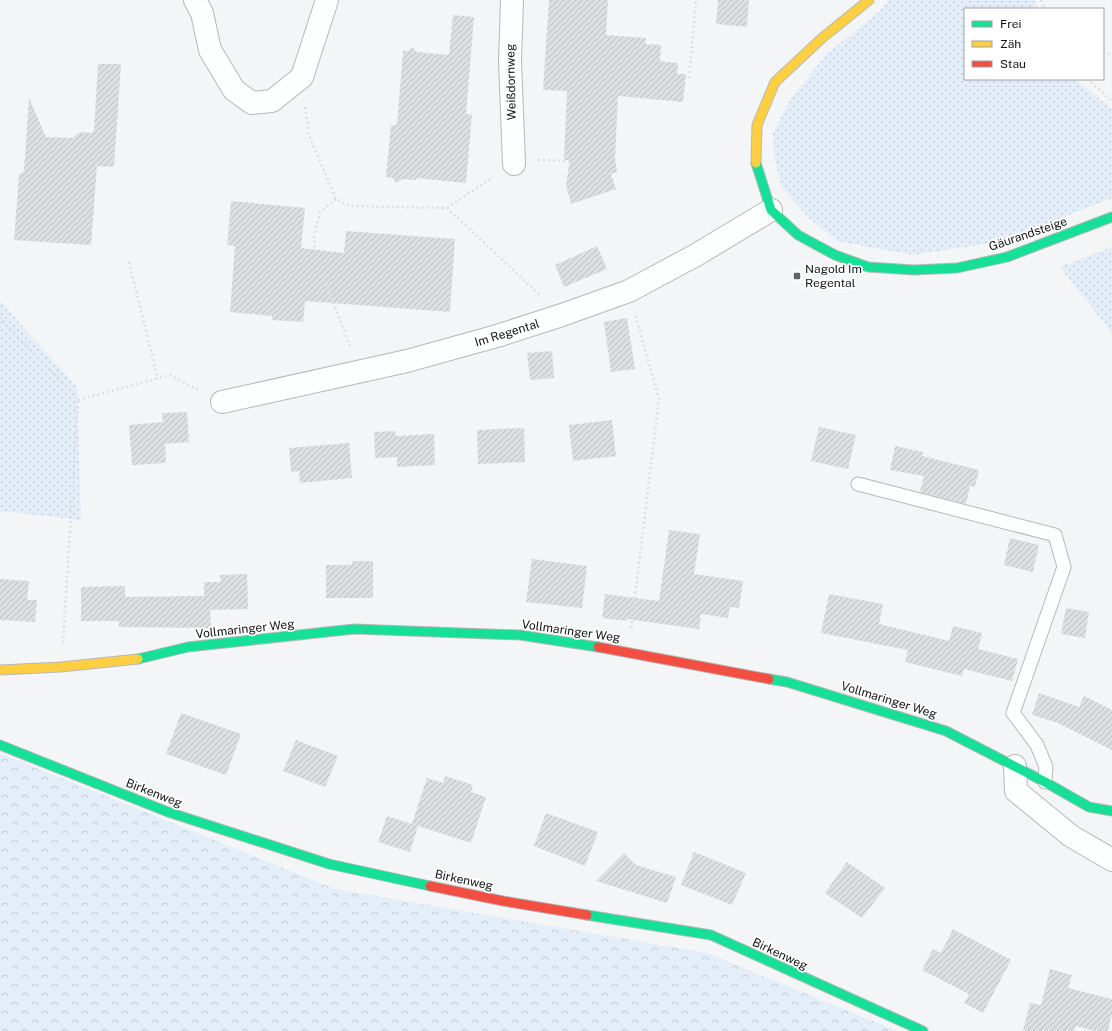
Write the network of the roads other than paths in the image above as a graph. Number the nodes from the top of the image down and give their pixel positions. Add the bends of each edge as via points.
1 (195, 0) edge
2 (327, 0) edge
3 (512, 0) edge
4 (869, 0) edge
5 (513, 161) road end
6 (771, 210) junction
7 (1112, 217) edge
8 (222, 402) road end
9 (858, 484) dead end
10 (0, 670) edge
11 (0, 745) edge
12 (1015, 766) junction
13 (1045, 782) junction
14 (1112, 811) edge
15 (1112, 860) edge
16 (923, 1031) edge

1 - 2 street via 202,13 210,50 234,90 252,103 272,101 302,77
3 - 5 street, Weißdornweg via 510,61
4 - 6 street, Gäurandsteige via 821,39 775,82 757,124 756,164
6 - 7 street, Gäurandsteige via 798,235 835,256 868,267 914,270 957,268 1008,257
6 - 8 street, Im Regental via 629,291 562,315 482,341 407,361
9 - 13 lane via 1055,535 1064,567 1013,713 1037,744 1046,767
10 - 12 street, Vollmaringer Weg via 61,667 143,658 188,646 354,629 520,635 787,682 946,731
11 - 16 street, Birkenweg via 168,812 329,864 503,901 711,935
12 - 13 street, Vollmaringer Weg
12 - 15 street via 1016,791 1071,836
13 - 14 street, Vollmaringer Weg via 1089,806

